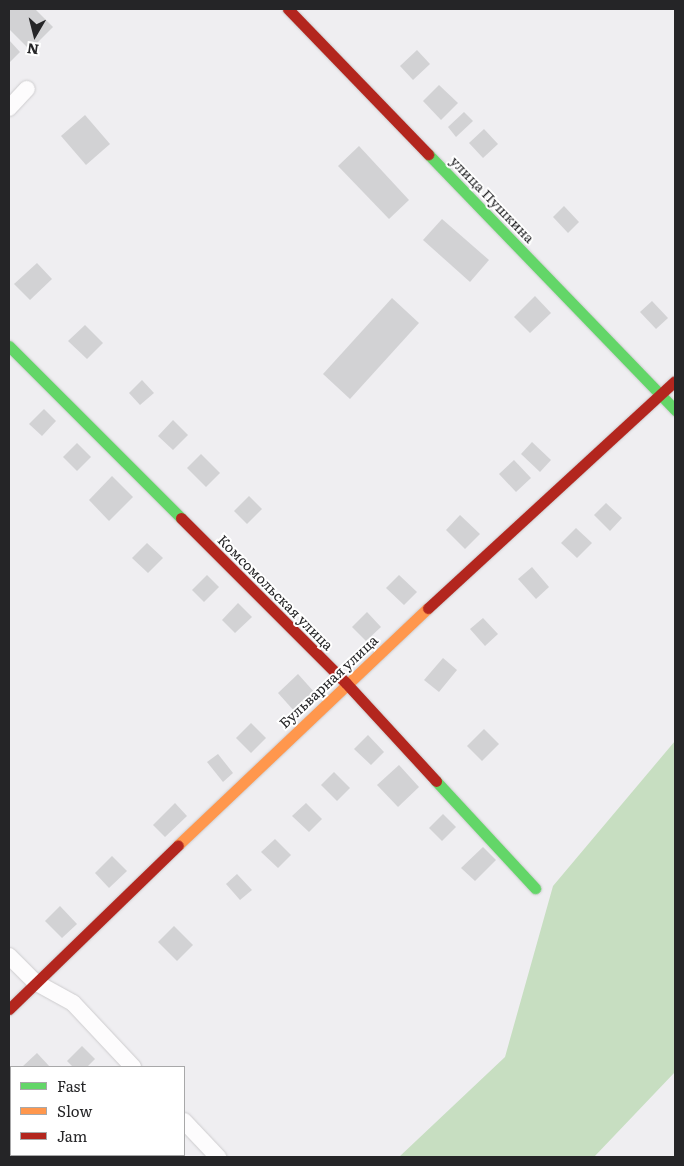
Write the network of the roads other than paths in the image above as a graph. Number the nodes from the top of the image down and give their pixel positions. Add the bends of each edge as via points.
1 (288, 9) edge
2 (28, 89) dead end
3 (9, 108) edge
4 (9, 346) edge
5 (675, 381) edge
6 (661, 394) junction
7 (675, 410) edge
8 (346, 683) junction
9 (534, 888) dead end
10 (9, 956) edge
11 (35, 982) junction
12 (9, 1009) edge
13 (133, 1066) edge
14 (185, 1122) edge
15 (218, 1157) edge

1 - 6 street, улица Пушкина
2 - 3 street
4 - 8 street, Комсомольская улица
5 - 6 street, Бульварная улица
6 - 7 street, улица Пушкина
6 - 8 street, Бульварная улица
8 - 9 street, Комсомольская улица
8 - 11 street, Бульварная улица
10 - 11 street
11 - 12 street, Бульварная улица
11 - 13 street via 73,1003
14 - 15 street

